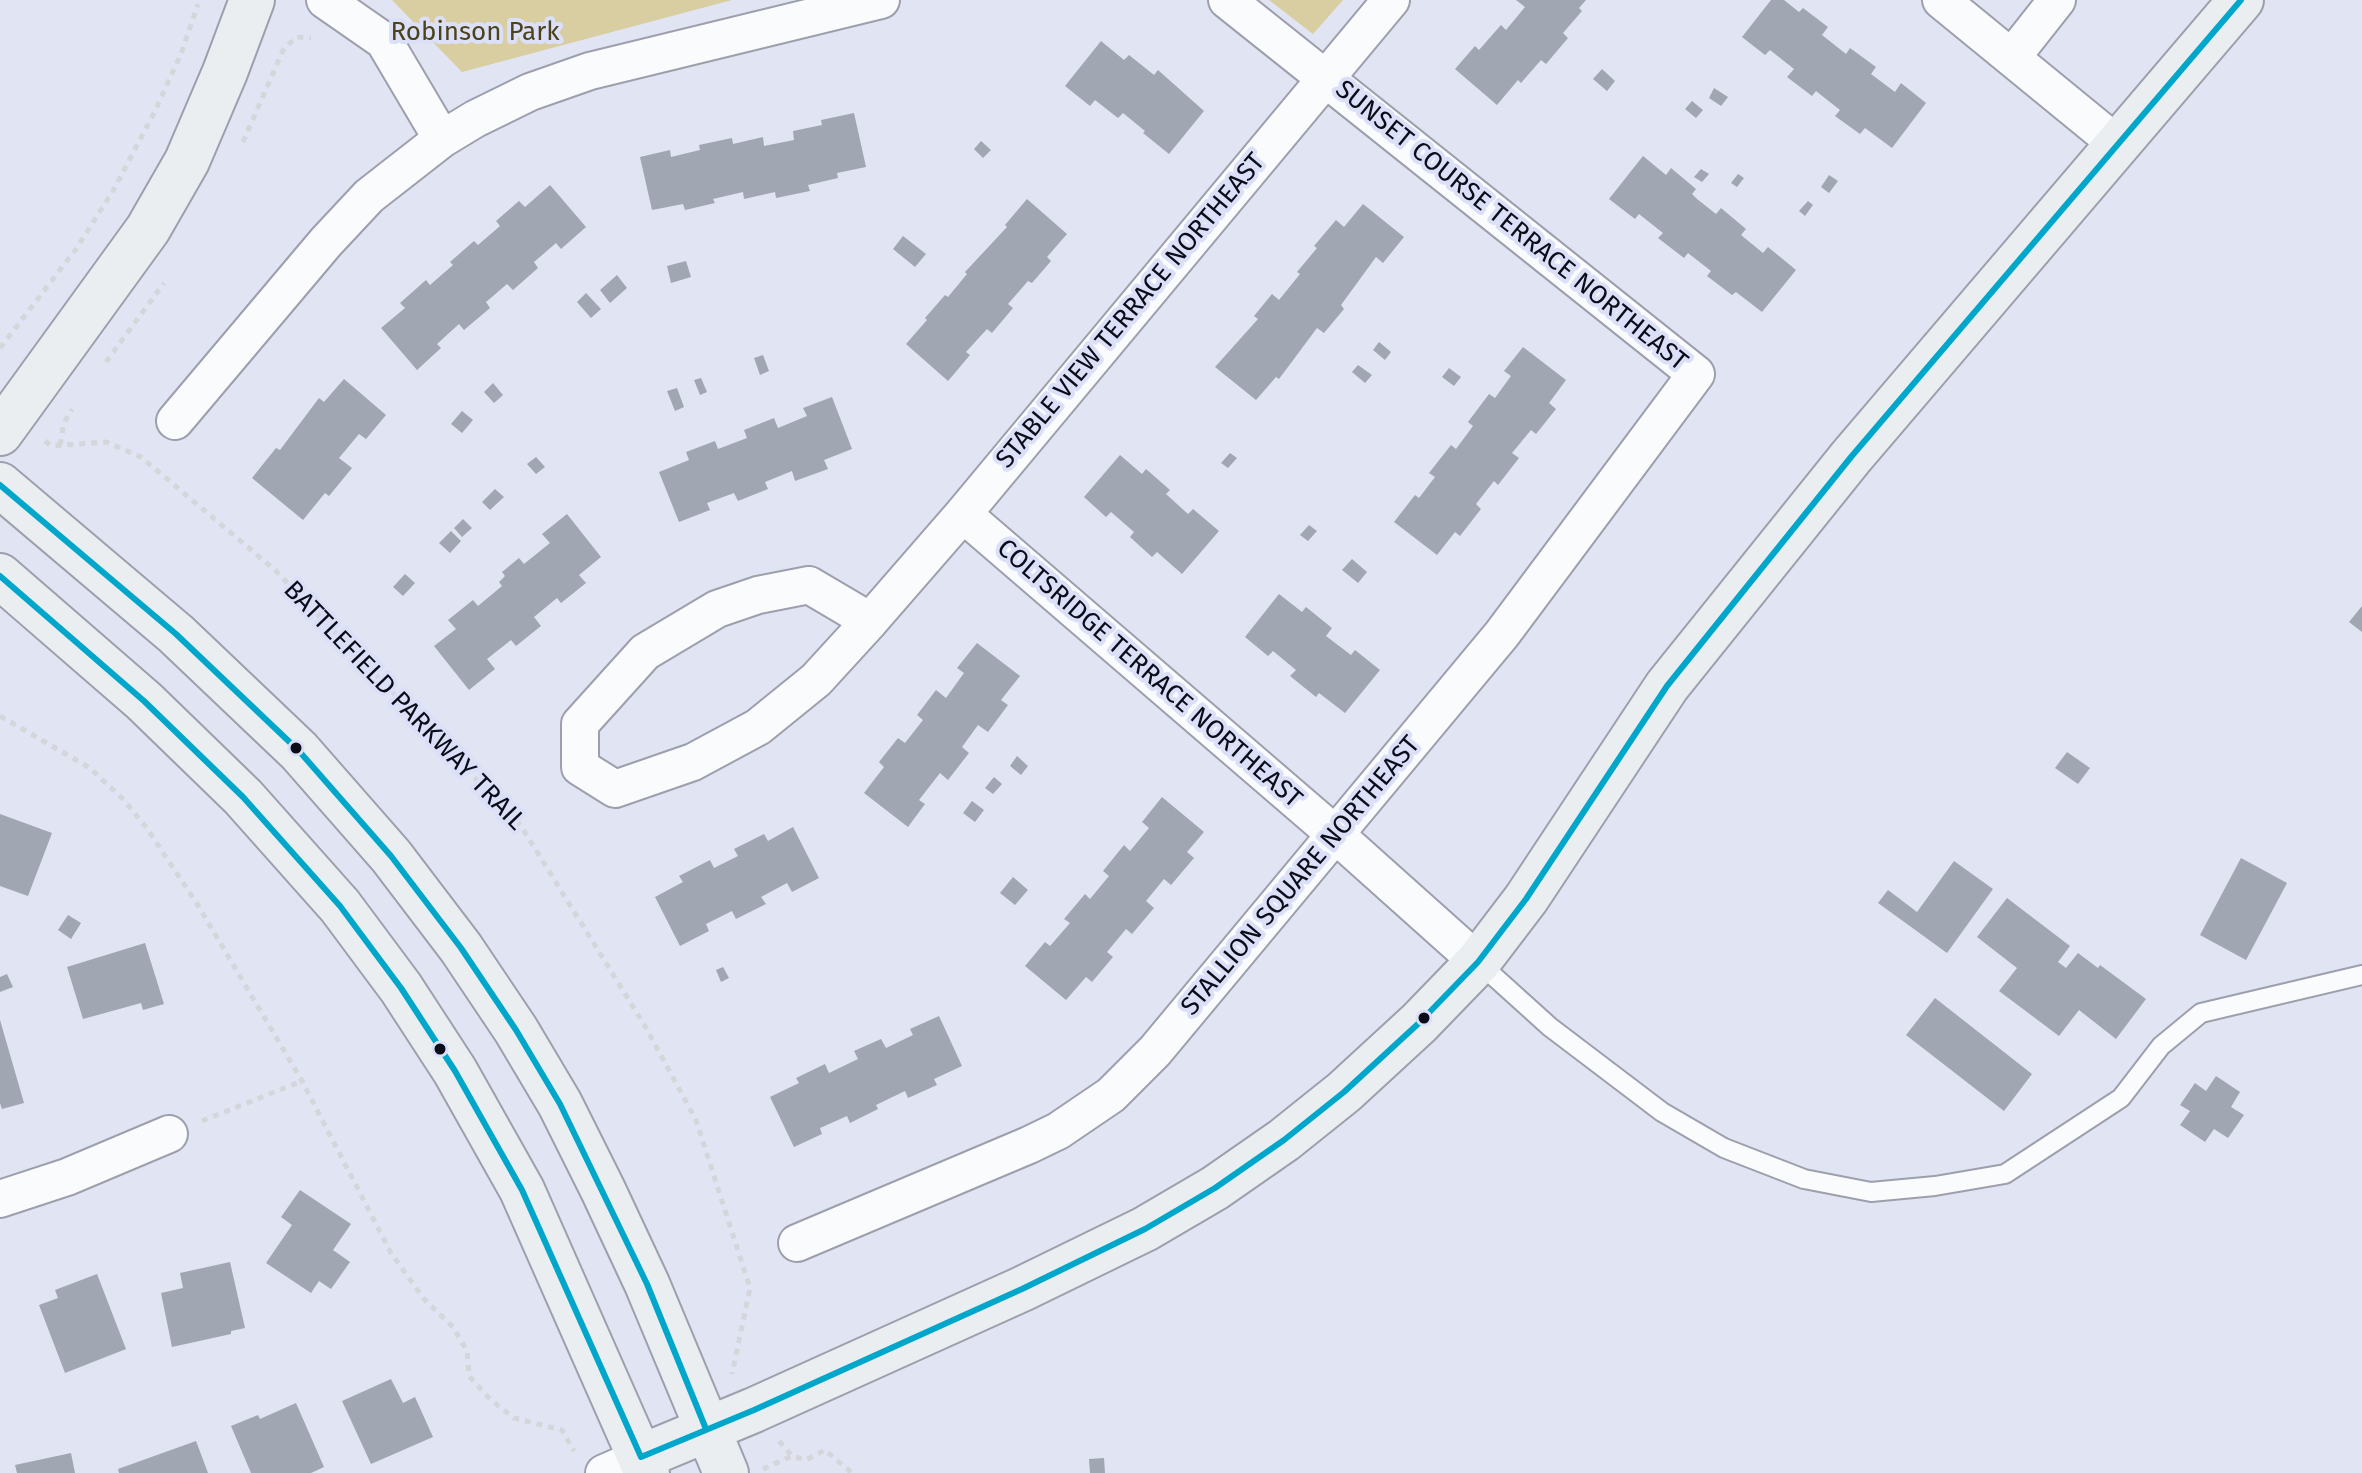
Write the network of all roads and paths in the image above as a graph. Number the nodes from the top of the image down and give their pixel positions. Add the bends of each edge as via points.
1 (252, 0) edge
2 (325, 0) edge
3 (881, 0) edge
4 (1227, 0) edge
5 (1391, 0) edge
6 (1941, 0) edge
7 (2057, 0) edge
8 (2241, 0) edge
9 (198, 4) dead end
10 (317, 38) dead end
11 (2012, 57) junction
12 (1326, 77) junction
13 (442, 139) junction
14 (2117, 144) junction
15 (239, 150) dead end
16 (170, 272) dead end
17 (0, 348) edge
18 (102, 368) dead end
19 (1696, 374) joint
20 (76, 401) dead end
21 (175, 421) dead end
22 (5, 427) edge
23 (60, 445) junction
24 (0, 485) edge
25 (963, 514) junction
26 (0, 576) edge
27 (870, 621) junction
28 (0, 716) edge
29 (1336, 835) junction
30 (1478, 962) junction
31 (2362, 975) edge
32 (302, 1081) junction
33 (169, 1134) joint
34 (0, 1199) edge
35 (797, 1243) dead end
36 (754, 1410) junction
37 (706, 1429) junction
38 (562, 1430) dead end
39 (792, 1456) junction
40 (631, 1468) edge
41 (726, 1473) edge
42 (753, 1473) edge
43 (852, 1473) edge

1 - 22 main road via 187,161 148,229
2 - 13 street via 384,41
3 - 13 street via 590,71 530,92
4 - 12 street, SUNSET COURSE TERRACE NORTHEAST
5 - 12 street, STABLE VIEW TERRACE NORTHEAST
6 - 11 street
7 - 11 street
8 - 14 main road
9 - 17 path via 181,54 113,191
10 - 15 path via 297,37 284,48
11 - 14 street
12 - 19 street, SUNSET COURSE TERRACE NORTHEAST
12 - 25 street, STABLE VIEW TERRACE NORTHEAST
13 - 21 street via 369,196
14 - 30 main road via 1851,457 1667,686 1526,899
16 - 18 path
19 - 29 street, STALLION SQUARE NORTHEAST via 1502,634
20 - 23 path
22 - 23 path, BATTLEFIELD PARKWAY TRAIL
23 - 36 path, BATTLEFIELD PARKWAY TRAIL via 106,442 141,457 275,570 521,826 645,1026 696,1120 750,1288 732,1374
24 - 37 main road via 176,634 299,751 391,856 461,948 560,1104 647,1284
25 - 27 street, STABLE VIEW TERRACE NORTHEAST
25 - 29 street, COLTSRIDGE TERRACE NORTHEAST
26 - 40 main road via 144,701 243,797 340,906 401,988 522,1190
27 - 27 street, STABLE VIEW TERRACE NORTHEAST via 816,680 758,727 693,762 615,789 580,767 580,724 645,652 717,609 809,585
28 - 32 path via 90,768 130,807 199,907
29 - 30 street, COLTSRIDGE TERRACE NORTHEAST
29 - 35 street, STALLION SQUARE NORTHEAST via 1155,1051 1111,1095 1029,1145
30 - 31 lane via 1550,1027 1662,1112 1724,1148 1804,1179 1871,1192 2005,1174 2121,1098 2161,1046 2201,1013
30 - 36 main road via 1344,1092 1215,1188 1022,1289
32 - 33 path
32 - 38 path via 391,1253 467,1351 469,1376 514,1418
33 - 34 street
36 - 37 main road
36 - 39 path, BATTLEFIELD PARKWAY TRAIL
37 - 40 main road
37 - 41 main road
39 - 42 path
39 - 43 path via 806,1460 825,1450

